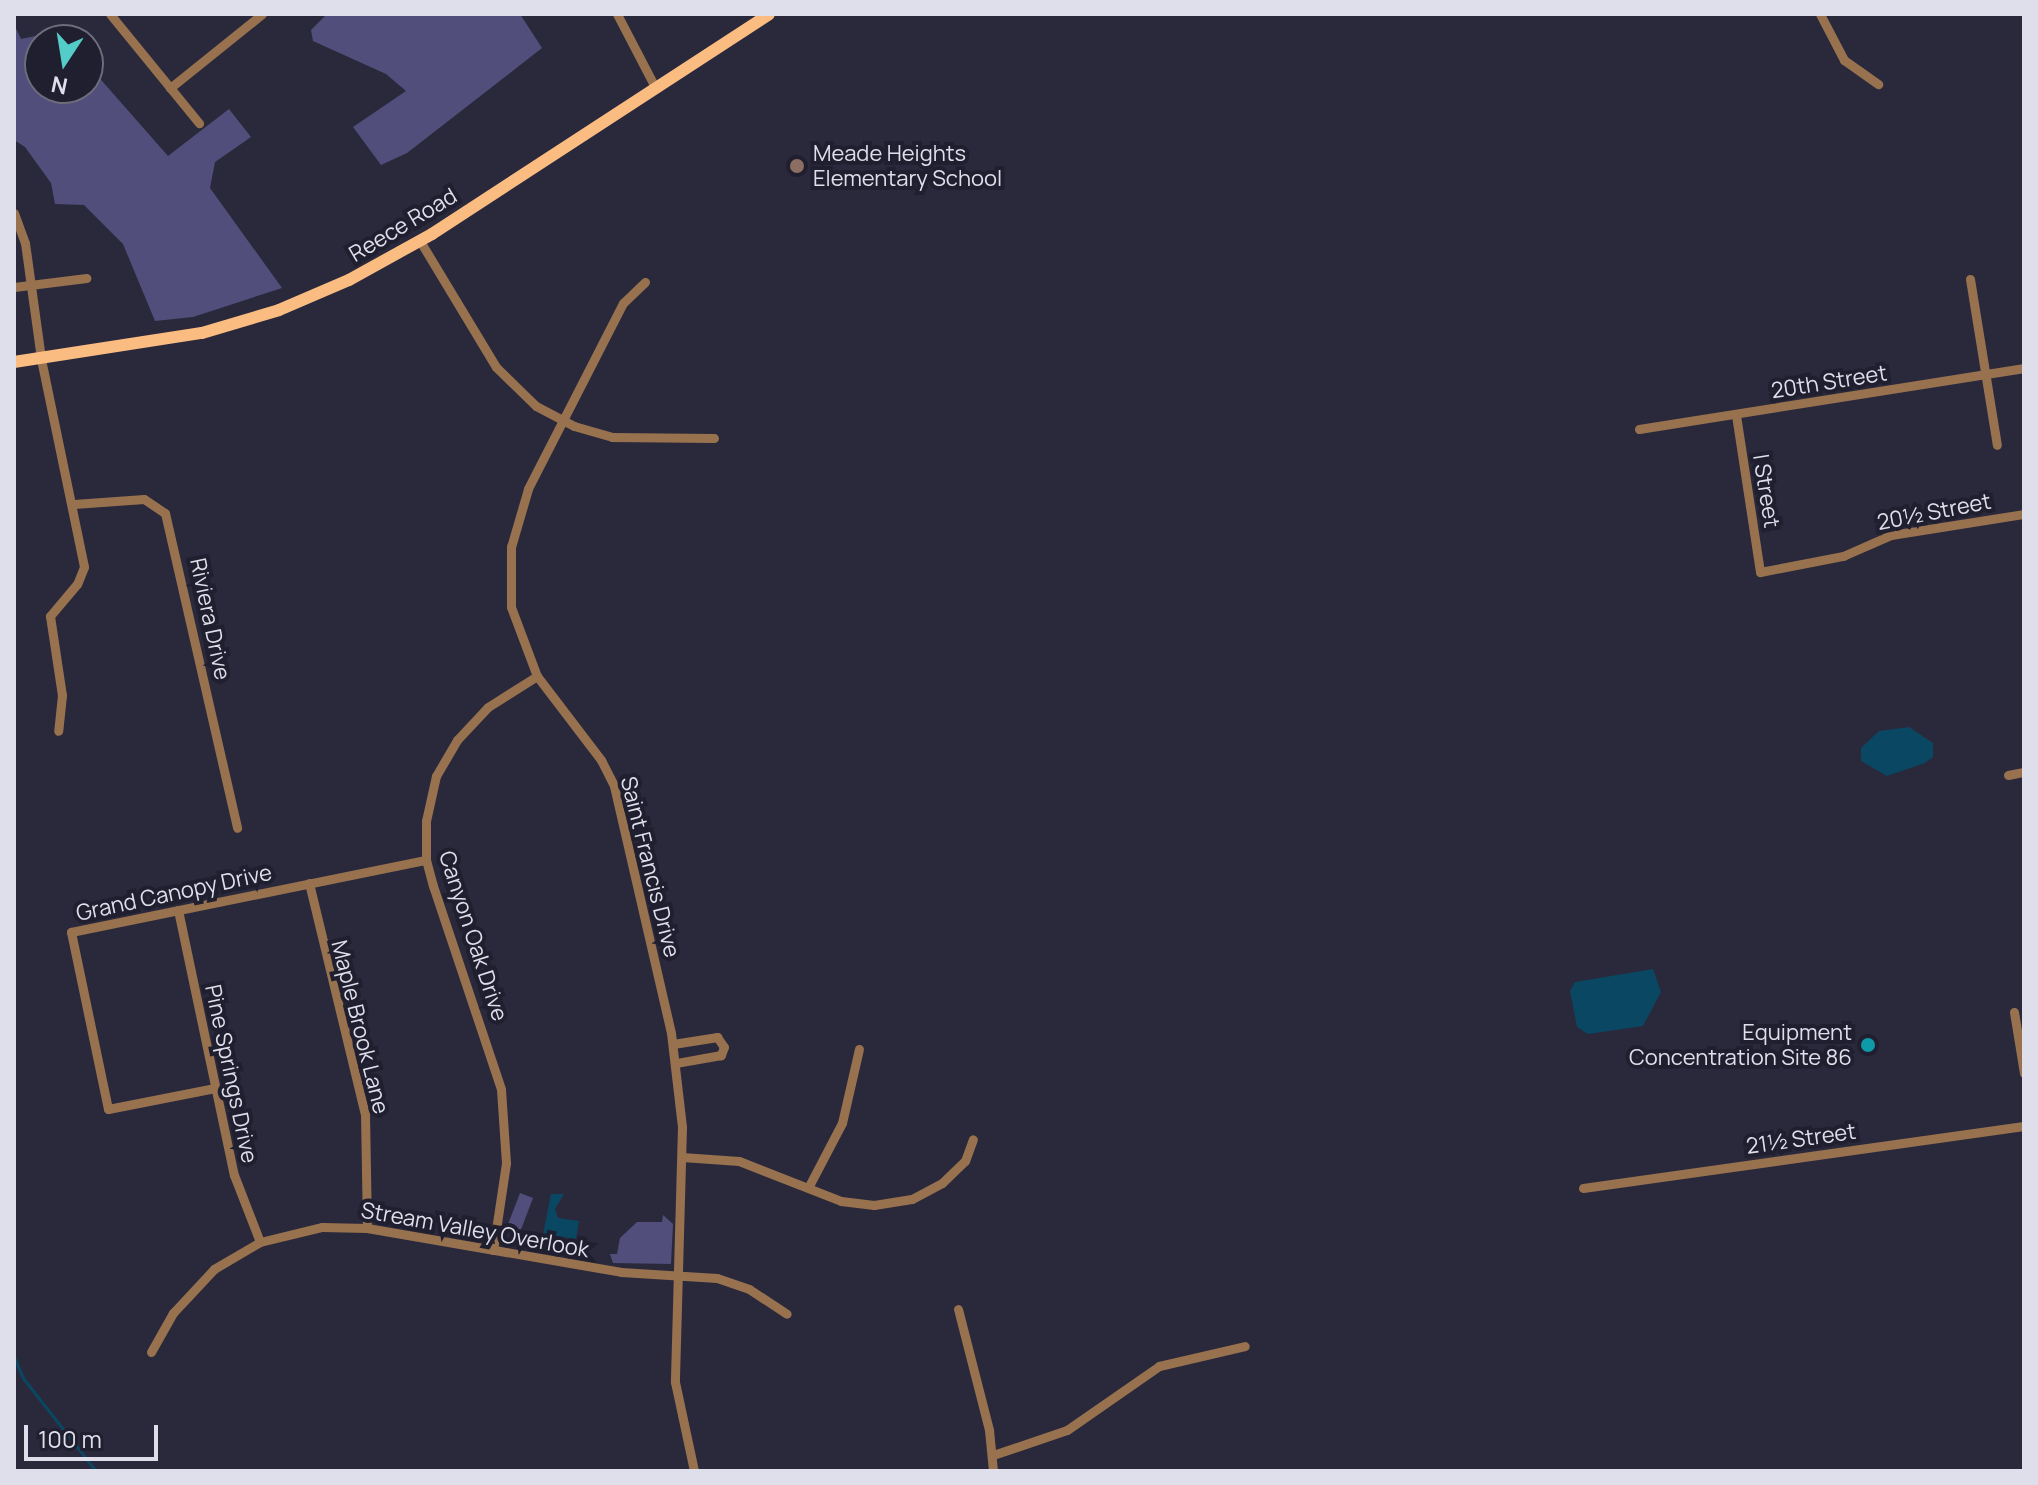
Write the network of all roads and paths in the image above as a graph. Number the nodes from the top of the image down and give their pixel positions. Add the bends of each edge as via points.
1 (110, 14) edge
2 (262, 14) edge
3 (617, 14) edge
4 (1820, 14) edge
5 (765, 15) edge
6 (1878, 84) dead end
7 (655, 87) junction
8 (170, 88) junction
9 (199, 123) dead end
10 (14, 213) edge
11 (420, 241) junction
12 (86, 278) dead end
13 (1970, 279) dead end
14 (645, 282) dead end
15 (31, 285) junction
16 (14, 287) edge
17 (41, 359) junction
18 (14, 362) edge
19 (2024, 368) edge
20 (1987, 375) junction
21 (1736, 415) junction
22 (562, 420) junction
23 (1639, 429) dead end
24 (714, 438) dead end
25 (1997, 445) dead end
26 (74, 504) junction
27 (2024, 514) edge
28 (1760, 572) joint
29 (537, 676) junction
30 (58, 731) dead end
31 (2024, 772) edge
32 (2008, 775) dead end
33 (237, 828) dead end
34 (426, 860) junction
35 (309, 883) junction
36 (178, 910) junction
37 (2014, 1012) dead end
38 (673, 1044) junction
39 (859, 1049) dead end
40 (676, 1063) junction
41 (2024, 1073) edge
42 (215, 1088) junction
43 (2024, 1126) edge
44 (973, 1139) dead end
45 (682, 1157) junction
46 (809, 1186) junction
47 (1583, 1188) dead end
48 (367, 1228) junction
49 (260, 1242) junction
50 (493, 1250) junction
51 (678, 1275) junction
52 (958, 1309) dead end
53 (787, 1314) dead end
54 (1245, 1346) dead end
55 (151, 1352) dead end
56 (993, 1455) junction
57 (694, 1471) edge
58 (993, 1471) edge

1 - 8 street
2 - 8 street
3 - 7 street
4 - 6 street via 1844,60
5 - 7 main road, Reece Road
7 - 11 main road, Reece Road
8 - 9 street
10 - 15 street
11 - 17 main road, Reece Road via 349,280 242,322 162,342
11 - 22 street via 496,367 536,406
12 - 15 street
13 - 20 street
14 - 22 street, Saint Francis Drive via 623,303
15 - 16 street
15 - 17 street
17 - 18 main road, Reece Road
17 - 26 street
19 - 20 street, 20th Street
20 - 21 street, 20th Street
20 - 25 street
21 - 23 street, 20th Street
21 - 28 street, I Street
22 - 24 street via 624,439
22 - 29 street, Saint Francis Drive via 528,489 511,547 511,607
26 - 30 street via 84,567 50,616 62,695
26 - 33 street, Riviera Drive via 144,499 165,513
27 - 28 street, 20½ Street via 1891,535 1834,559
29 - 34 street, Canyon Oak Drive via 488,707 445,758 429,800
29 - 38 street, Saint Francis Drive via 601,760 614,786
31 - 32 street
34 - 35 street, Grand Canopy Drive
34 - 50 street, Canyon Oak Drive via 501,1089 506,1163
35 - 36 street, Grand Canopy Drive
35 - 48 street, Maple Brook Lane via 365,1114
36 - 42 street, Pine Springs Drive
36 - 42 street, Grand Canopy Drive via 71,932 108,1109
37 - 41 street
38 - 40 street, Saint Francis Drive
38 - 40 street via 717,1037 724,1047 721,1055
39 - 46 street via 842,1123
40 - 45 street, Saint Francis Drive
42 - 49 street, Pine Springs Drive via 234,1175
43 - 47 street, 21½ Street
44 - 46 street via 955,1173 912,1199 858,1204
45 - 46 street via 739,1161
45 - 51 street, Saint Francis Drive
48 - 49 street, Stream Valley Overlook via 308,1229
48 - 50 street, Stream Valley Overlook
49 - 55 street, Stream Valley Overlook via 199,1282
50 - 51 street, Stream Valley Overlook via 611,1271
51 - 53 street, Stream Valley Overlook via 734,1282
51 - 57 street, Saint Francis Drive via 675,1382
52 - 56 street
54 - 56 street via 1159,1366 1067,1430
56 - 58 street

